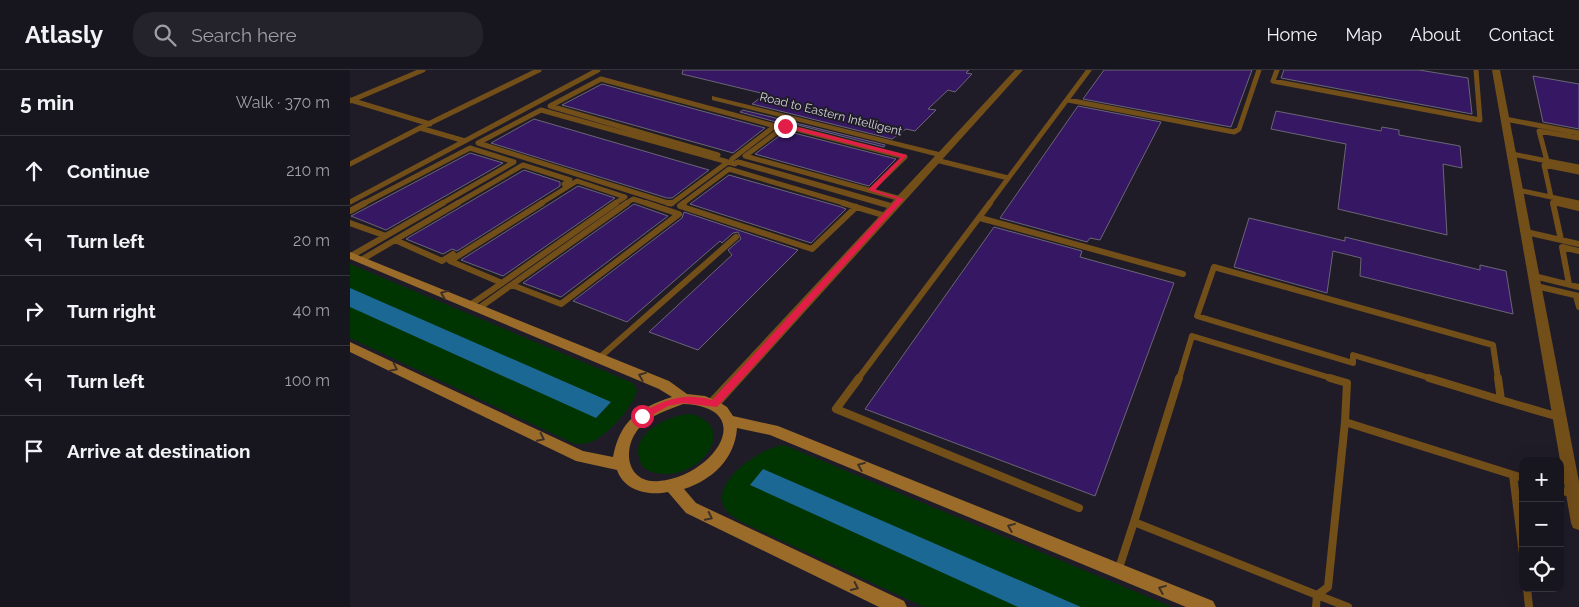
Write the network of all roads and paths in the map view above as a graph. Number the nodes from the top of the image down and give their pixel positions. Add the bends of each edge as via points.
1 (423, 70) edge
2 (539, 70) edge
3 (598, 70) edge
4 (1020, 70) edge
5 (1089, 70) edge
6 (1259, 70) edge
7 (1277, 70) edge
8 (1476, 70) edge
9 (1496, 70) edge
10 (715, 98) dead end
11 (1068, 100) junction
12 (351, 101) edge
13 (1505, 119) junction
14 (430, 124) junction
15 (420, 128) junction
16 (1579, 133) edge
17 (1579, 138) edge
18 (465, 141) junction
19 (1512, 154) junction
20 (939, 158) junction
21 (733, 161) junction
22 (1547, 161) junction
23 (350, 164) edge
24 (1579, 167) edge
25 (1579, 172) edge
26 (1008, 178) junction
27 (871, 190) junction
28 (1518, 190) junction
29 (1551, 197) junction
30 (350, 202) edge
31 (1579, 202) edge
32 (897, 203) junction
33 (856, 207) junction
34 (1579, 208) edge
35 (350, 211) edge
36 (886, 216) junction
37 (980, 218) junction
38 (350, 223) edge
39 (1526, 232) junction
40 (386, 236) junction
41 (736, 237) dead end
42 (394, 240) junction
43 (1561, 240) junction
44 (1579, 244) edge
45 (1579, 251) edge
46 (354, 257) edge
47 (1183, 274) dead end
48 (1535, 281) junction
49 (502, 283) junction
50 (1570, 284) junction
51 (512, 285) junction
52 (1579, 287) edge
53 (1577, 296) edge
54 (475, 307) junction
55 (1579, 307) edge
56 (350, 347) edge
57 (599, 358) junction
58 (684, 399) junction
59 (1501, 400) junction
60 (713, 404) junction
61 (1560, 417) junction
62 (729, 421) junction
63 (1345, 422) junction
64 (621, 465) junction
65 (1513, 475) junction
66 (1519, 477) edge
67 (672, 486) junction
68 (1564, 491) edge
69 (1574, 494) junction
70 (1079, 508) dead end
71 (1134, 522) junction
72 (1579, 523) edge
73 (1522, 547) edge
74 (1118, 571) junction
75 (1527, 592) edge
76 (1317, 595) junction
77 (898, 607) edge
78 (1207, 607) edge
79 (1316, 607) edge
80 (1348, 607) edge
81 (1529, 607) edge

1 - 12 lane
2 - 14 lane
3 - 18 lane
4 - 20 street
5 - 11 lane
6 - 11 lane via 1239,129 1234,132
7 - 8 lane via 1273,81 1480,120
9 - 13 street
10 - 20 street, Road to Eastern Intelligent
11 - 26 lane
12 - 14 lane
13 - 16 lane
13 - 19 street
14 - 15 lane
15 - 18 lane
15 - 23 lane
17 - 22 lane via 1539,131
18 - 30 lane
19 - 22 lane
19 - 28 street
20 - 26 lane
20 - 32 street
21 - 21 lane via 589,117 550,106 601,79 775,126
21 - 21 lane via 540,110 478,144 671,204
21 - 32 street
22 - 24 lane
25 - 29 lane via 1544,165
26 - 37 lane
27 - 27 lane via 754,158 745,156 785,126 905,157
27 - 32 lane
28 - 29 lane
28 - 39 street
29 - 31 lane
32 - 36 street
33 - 33 lane via 729,169 680,206 812,249
33 - 36 lane
34 - 43 lane via 1553,202
35 - 40 lane via 470,148 514,162
36 - 60 street
37 - 47 lane
37 - 70 lane via 836,409
38 - 40 lane
39 - 43 lane
39 - 48 street
40 - 46 lane
41 - 57 lane
42 - 42 lane via 523,165 570,180 442,261
42 - 46 lane
43 - 44 lane
45 - 50 lane via 1562,247
54 -> 46 main road
48 - 50 lane
48 - 53 lane
48 - 61 street
49 - 49 lane via 548,251 625,197 577,181 450,262
49 - 54 lane
50 - 52 lane
51 - 51 lane via 633,199 679,214 561,304
51 - 54 lane
53 - 55 lane
54 - 57 main road
56 -> 64 main road via 581,457
58 -> 57 main road via 664,385
58 - 60 main road
58 - 64 main road via 658,407 636,422 622,442
59 - 59 lane via 1353,355 1352,363 1197,316 1214,267 1493,345
59 - 61 lane
60 - 62 main road
61 - 69 street
62 - 67 main road via 728,442 717,461 697,477
74 -> 62 main road via 773,430
63 - 65 lane
63 - 71 lane via 1347,383 1192,336
63 - 76 lane via 1328,586
64 - 67 main road via 626,475 638,483 654,487
65 - 66 lane
65 - 73 lane
67 -> 77 main road via 695,510
68 - 69 lane
69 - 72 street
71 - 74 lane
71 - 76 lane
78 -> 74 main road
75 - 81 lane
76 - 79 lane
76 - 80 lane

